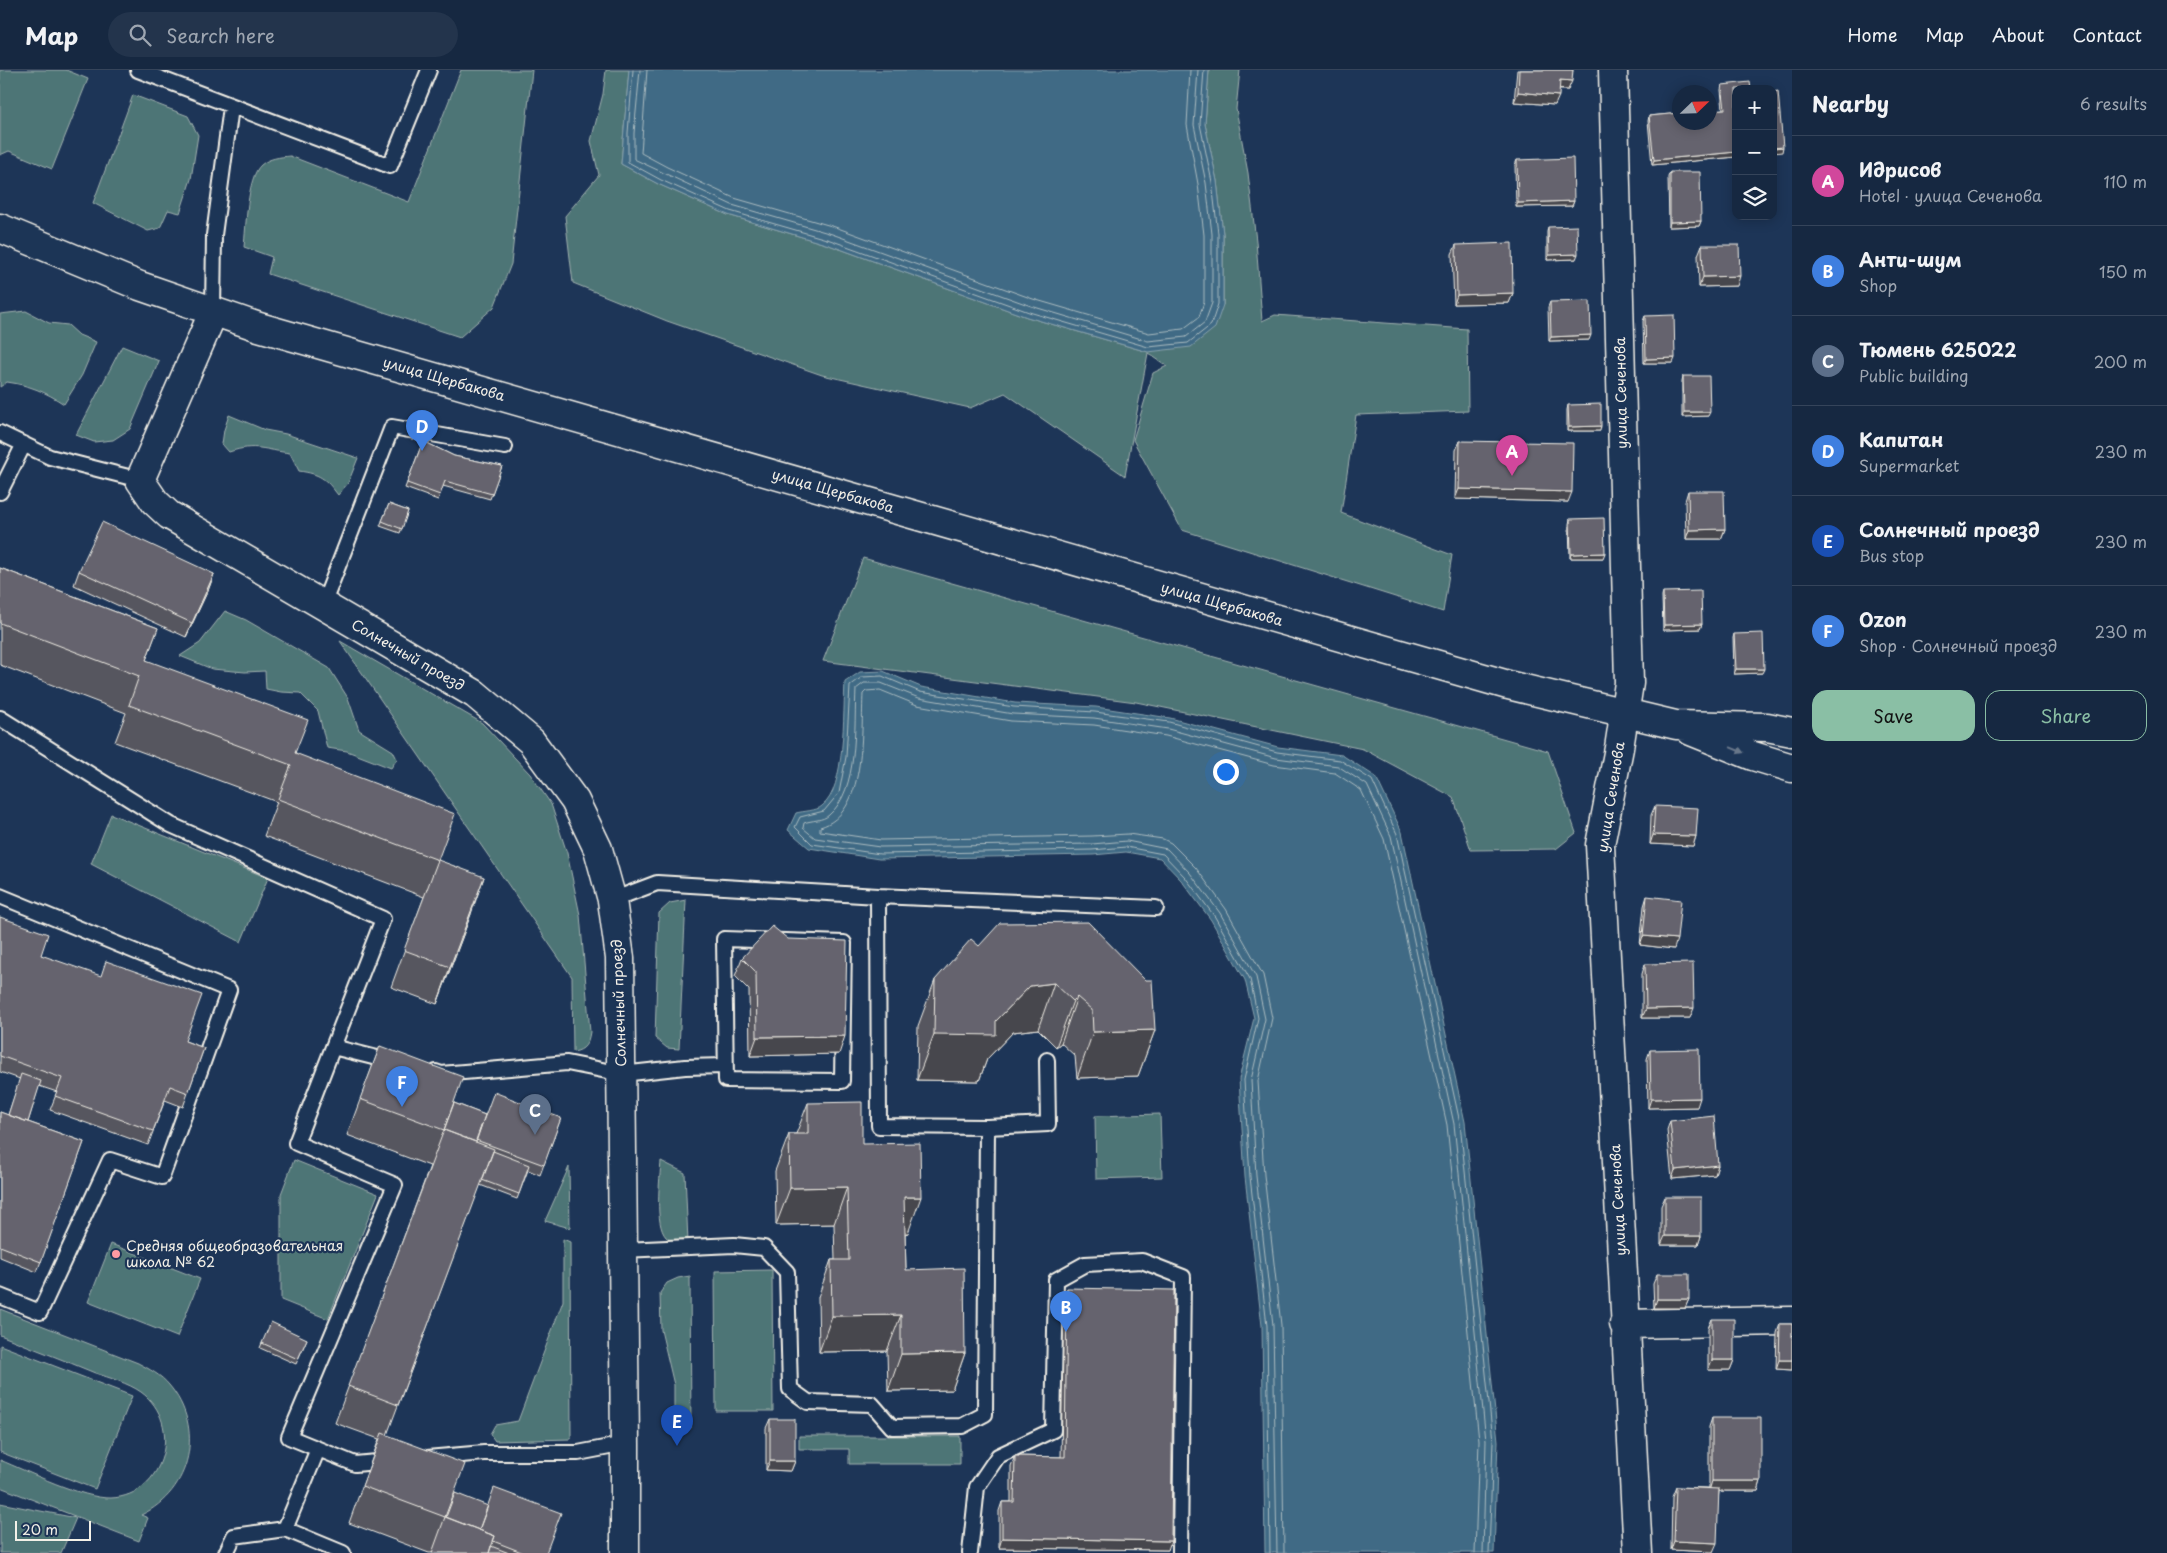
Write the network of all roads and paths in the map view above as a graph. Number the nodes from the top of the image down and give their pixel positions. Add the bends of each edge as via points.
1 (138, 70) edge
2 (429, 70) edge
3 (1613, 70) edge
4 (231, 107) junction
5 (0, 228) edge
6 (214, 312) junction
7 (0, 433) edge
8 (24, 444) junction
9 (505, 447) dead end
10 (140, 480) junction
11 (0, 492) edge
12 (322, 605) junction
13 (1625, 714) junction
14 (0, 718) edge
15 (1676, 725) junction
16 (1792, 732) edge
17 (1792, 768) edge
18 (0, 896) edge
19 (878, 896) junction
20 (612, 900) junction
21 (1156, 908) dead end
22 (333, 1047) junction
23 (1047, 1060) dead end
24 (405, 1065) edge
25 (725, 1066) junction
26 (423, 1069) edge
27 (622, 1074) junction
28 (987, 1127) junction
29 (624, 1250) junction
30 (0, 1296) edge
31 (1792, 1321) edge
32 (1624, 1324) junction
33 (626, 1444) junction
34 (318, 1449) junction
35 (285, 1529) junction
36 (226, 1553) edge
37 (344, 1553) edge
38 (625, 1553) edge
39 (970, 1553) edge
40 (1180, 1553) edge
41 (1638, 1553) edge

1 - 4 lane
2 - 4 lane via 390,166
3 - 13 street, улица Сеченова via 1629,683
4 - 6 lane via 214,235
5 - 6 street, улица Щербакова via 140,286
6 - 10 street
6 - 13 street, улица Щербакова via 1153,584 1508,685
7 - 8 lane
8 - 10 lane via 50,457
8 - 11 lane
9 - 12 lane via 392,427
10 - 12 street, Солнечный проезд via 155,502 170,515
12 - 20 street, Солнечный проезд via 475,694 531,741 575,801 598,849
13 - 15 street, улица Щербакова
13 - 32 street, улица Сеченова via 1600,845
14 - 22 lane via 171,825 383,919
15 - 16 street, улица Щербакова via 1767,727
15 -> 17 street, улица Щербакова
18 - 30 lane via 229,990 162,1177 110,1160 40,1312
19 - 20 lane via 657,883
19 - 21 lane
19 - 28 lane via 879,1126
20 - 27 street, Солнечный проезд via 620,958
22 - 24 lane
22 - 34 lane via 296,1143 395,1185 289,1437
23 - 28 lane via 1048,1124
25 - 25 lane via 724,939 844,943 842,1081 726,1080
25 - 27 lane
26 - 27 lane via 441,1074 567,1063
27 - 29 street, Солнечный проезд
28 - 29 lane via 986,1414 962,1426 892,1427 872,1404 808,1402 790,1389 787,1272 764,1248 734,1245
29 - 33 street, Солнечный проезд
31 - 32 street
32 - 41 street, улица Сеченова
33 - 34 lane via 578,1453 484,1453 355,1464
33 - 38 street, Солнечный проезд
34 - 35 lane
35 - 36 lane via 234,1536
35 - 37 lane
39 - 40 lane via 977,1487 998,1456 1053,1430 1056,1280 1085,1264 1142,1261 1184,1276

